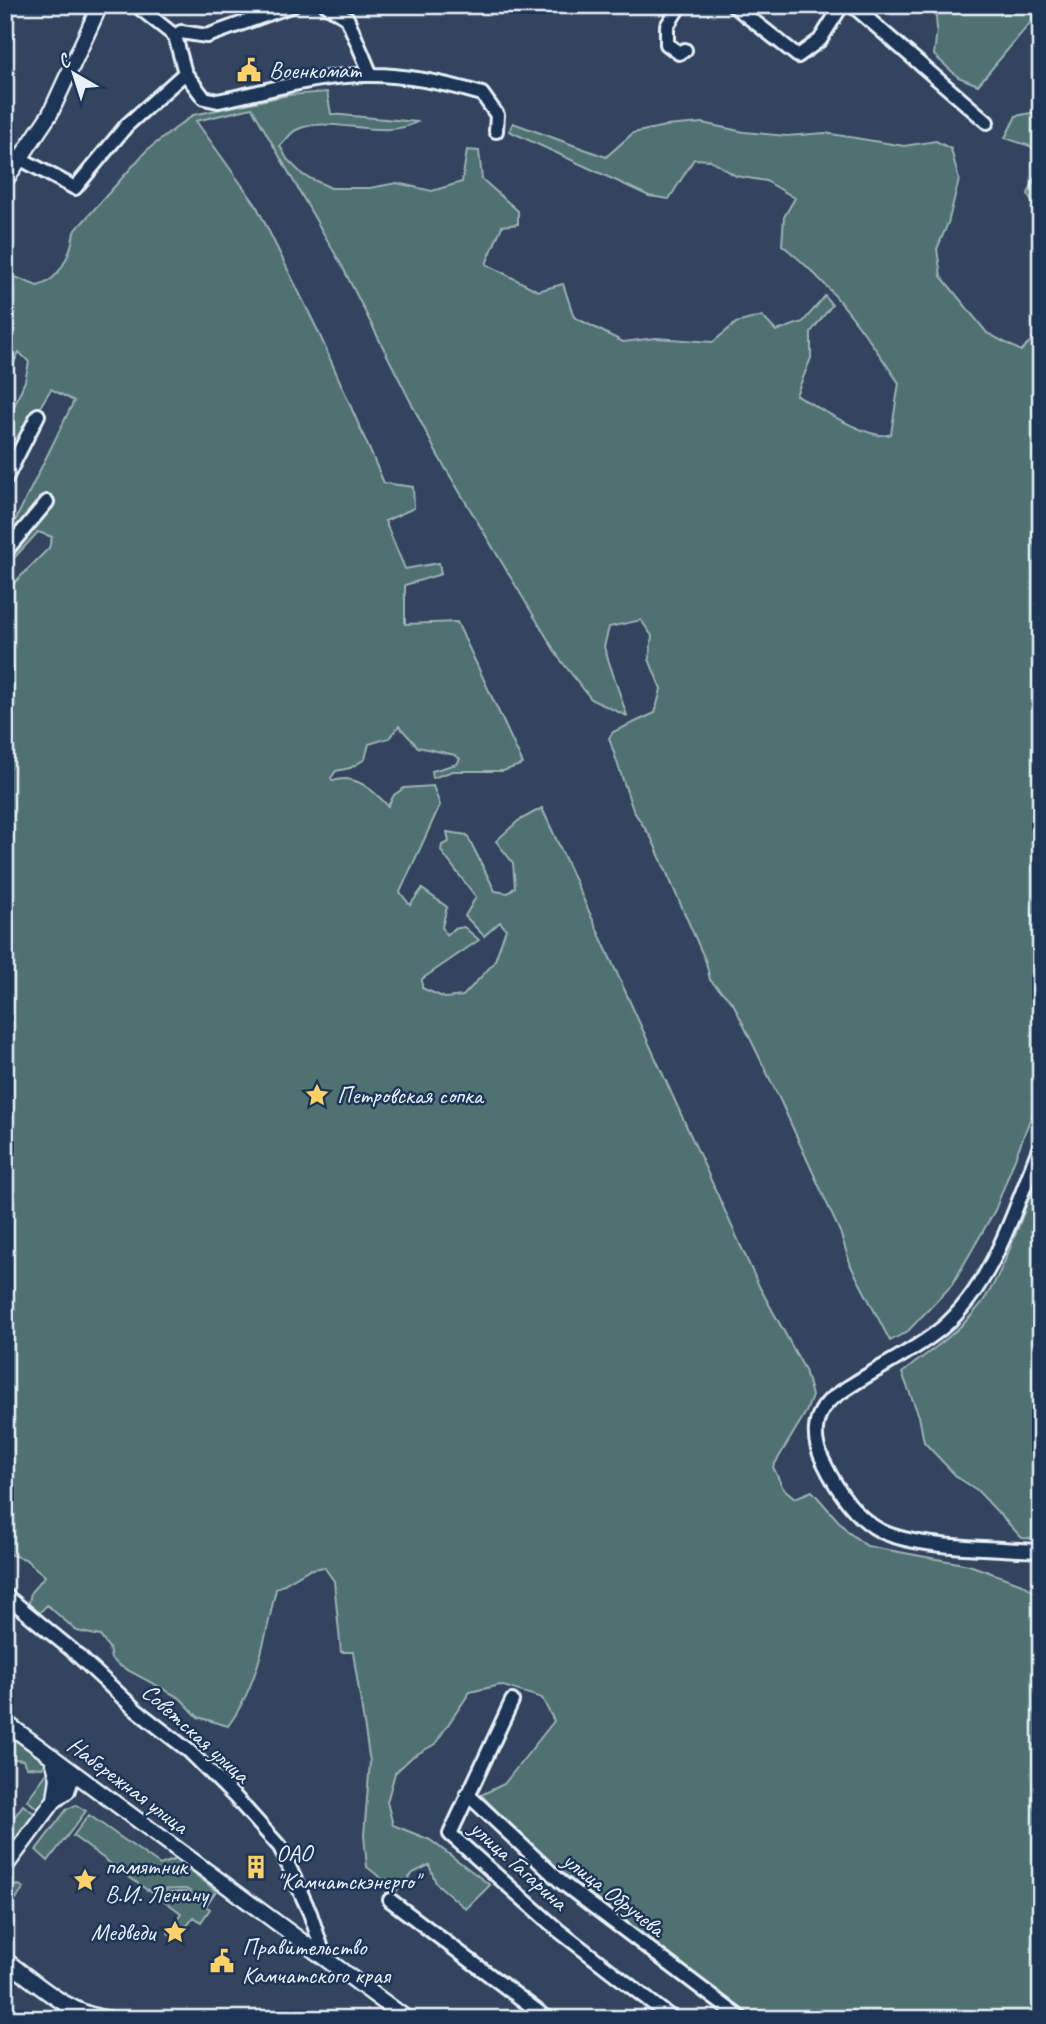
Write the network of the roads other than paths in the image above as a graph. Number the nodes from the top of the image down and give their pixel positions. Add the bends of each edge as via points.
1 (100, 5) edge
2 (136, 5) edge
3 (293, 5) edge
4 (326, 5) edge
5 (680, 5) edge
6 (733, 5) edge
7 (842, 5) edge
8 (852, 5) edge
9 (174, 36) junction
10 (685, 50) dead end
11 (185, 73) junction
12 (371, 75) junction
13 (987, 121) dead end
14 (496, 131) dead end
15 (20, 159) junction
16 (5, 181) edge
17 (38, 415) dead end
18 (5, 480) edge
19 (47, 502) dead end
20 (5, 552) edge
21 (1041, 1144) edge
22 (1041, 1551) edge
23 (5, 1595) edge
24 (512, 1700) dead end
25 (5, 1722) edge
26 (52, 1756) junction
27 (65, 1766) junction
28 (101, 1794) junction
29 (467, 1794) junction
30 (55, 1799) junction
31 (5, 1867) edge
32 (390, 1900) dead end
33 (325, 1958) junction
34 (5, 1960) edge
35 (110, 2019) edge
36 (407, 2019) edge
37 (548, 2019) edge
38 (673, 2019) edge
39 (742, 2019) edge

1 - 15 main road via 50,114
2 - 9 street
3 - 9 street via 207,36 181,32
4 - 12 street via 347,18
5 - 10 street via 667,26 667,44 679,53
6 - 7 street via 798,56 820,40
8 - 13 street
9 - 11 street
11 - 12 street via 204,98 218,101
11 - 15 street via 127,125 75,188
12 - 14 street via 482,94 497,115
15 - 16 main road
17 - 18 street
19 - 20 street
21 - 22 street via 992,1259 966,1301 925,1340 829,1401 819,1414 816,1439 838,1487 863,1518 881,1531 916,1540
23 - 33 street, Советская улица via 189,1751 280,1847
24 - 29 street, улица Гагарина
25 - 26 main road, Набережная улица
26 - 27 main road, Набережная улица
26 - 30 main road via 58,1778
27 - 28 main road, Набережная улица
27 - 30 main road via 71,1784
28 - 30 main road via 75,1793
28 - 33 main road, Набережная улица
29 - 38 street, улица Гагарина via 450,1834 558,1930
29 - 39 street, улица Обручева via 561,1882
30 - 31 main road
32 - 37 street
33 - 36 main road
34 - 35 main road via 63,2003

